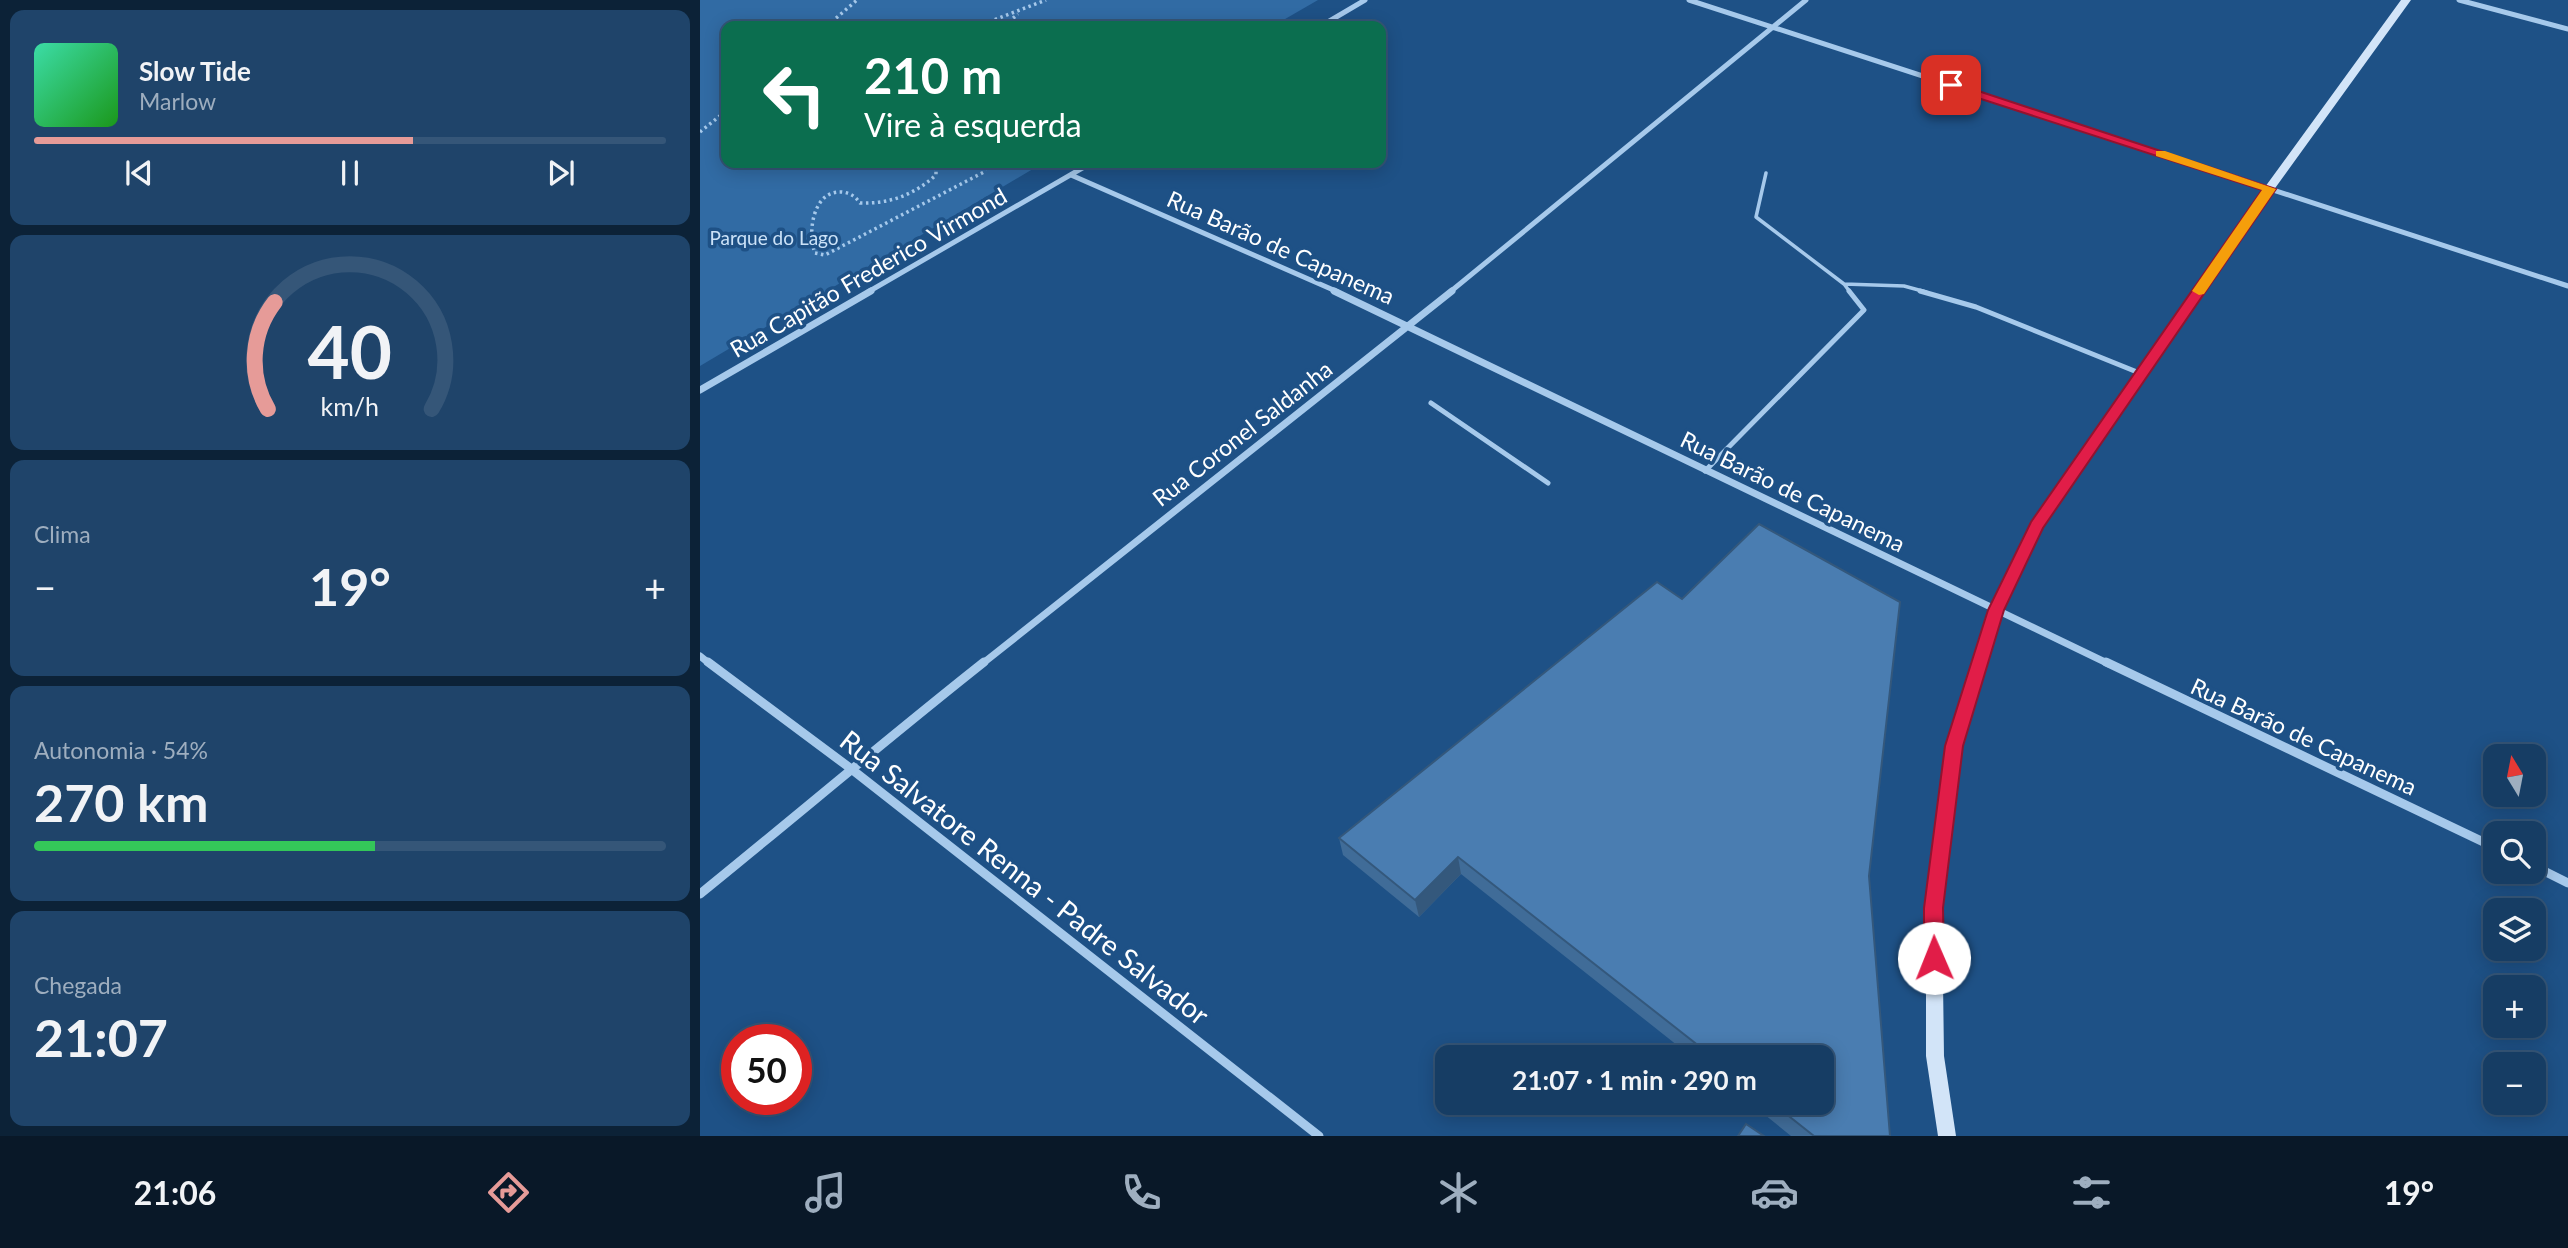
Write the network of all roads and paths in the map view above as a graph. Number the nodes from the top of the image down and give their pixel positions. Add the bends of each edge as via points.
1 (857, 0) edge
2 (1045, 0) edge
3 (1365, 0) edge
4 (1689, 0) edge
5 (1807, 0) edge
6 (2406, 0) edge
7 (2459, 0) edge
8 (1021, 12) junction
9 (833, 21) edge
10 (993, 21) edge
11 (1010, 21) edge
12 (1329, 21) edge
13 (1772, 27) junction
14 (2568, 29) edge
15 (721, 115) edge
16 (700, 132) edge
17 (934, 168) edge
18 (985, 168) edge
19 (1082, 168) edge
20 (1766, 173) dead end
21 (1071, 174) junction
22 (2269, 189) junction
23 (1844, 284) junction
24 (2568, 286) edge
25 (1410, 325) junction
26 (2142, 374) junction
27 (700, 390) edge
28 (1431, 403) dead end
29 (1705, 471) junction
30 (1548, 483) dead end
31 (1996, 610) junction
32 (700, 656) edge
33 (850, 768) junction
34 (2483, 842) edge
35 (2546, 872) edge
36 (2568, 883) edge
37 (700, 894) edge
38 (1319, 1136) edge
39 (1947, 1136) edge

1 - 9 path
2 - 8 path
3 - 12 street
4 - 13 street
5 - 13 street, Rua Coronel Saldanha
6 - 22 main road
7 - 14 street
8 - 10 path
8 - 11 path
13 - 22 street
13 - 25 street, Rua Coronel Saldanha
15 - 16 path
17 - 18 path via 936,175 930,182 875,205 860,203 848,192 822,195 817,201 815,253 825,256
19 - 21 street, Rua Capitão Frederico Virmond
20 - 23 lane via 1756,217
21 - 25 street, Rua Barão de Capanema
21 - 27 street, Rua Capitão Frederico Virmond
22 - 24 street
22 - 26 main road
23 - 26 lane via 1904,286 1976,307
23 - 29 lane via 1864,310
25 - 29 street, Rua Barão de Capanema
25 - 33 street, Rua Coronel Saldanha
26 - 31 main road via 2037,526
28 - 30 lane
29 - 31 street, Rua Barão de Capanema
31 - 34 street, Rua Barão de Capanema
31 - 39 main road via 1954,746 1934,908 1935,1056
32 - 33 street, Rua Salvatore Renna - Padre Salvador
33 - 37 street, Rua Coronel Saldanha
33 - 38 street, Rua Salvatore Renna - Padre Salvador
35 - 36 street

